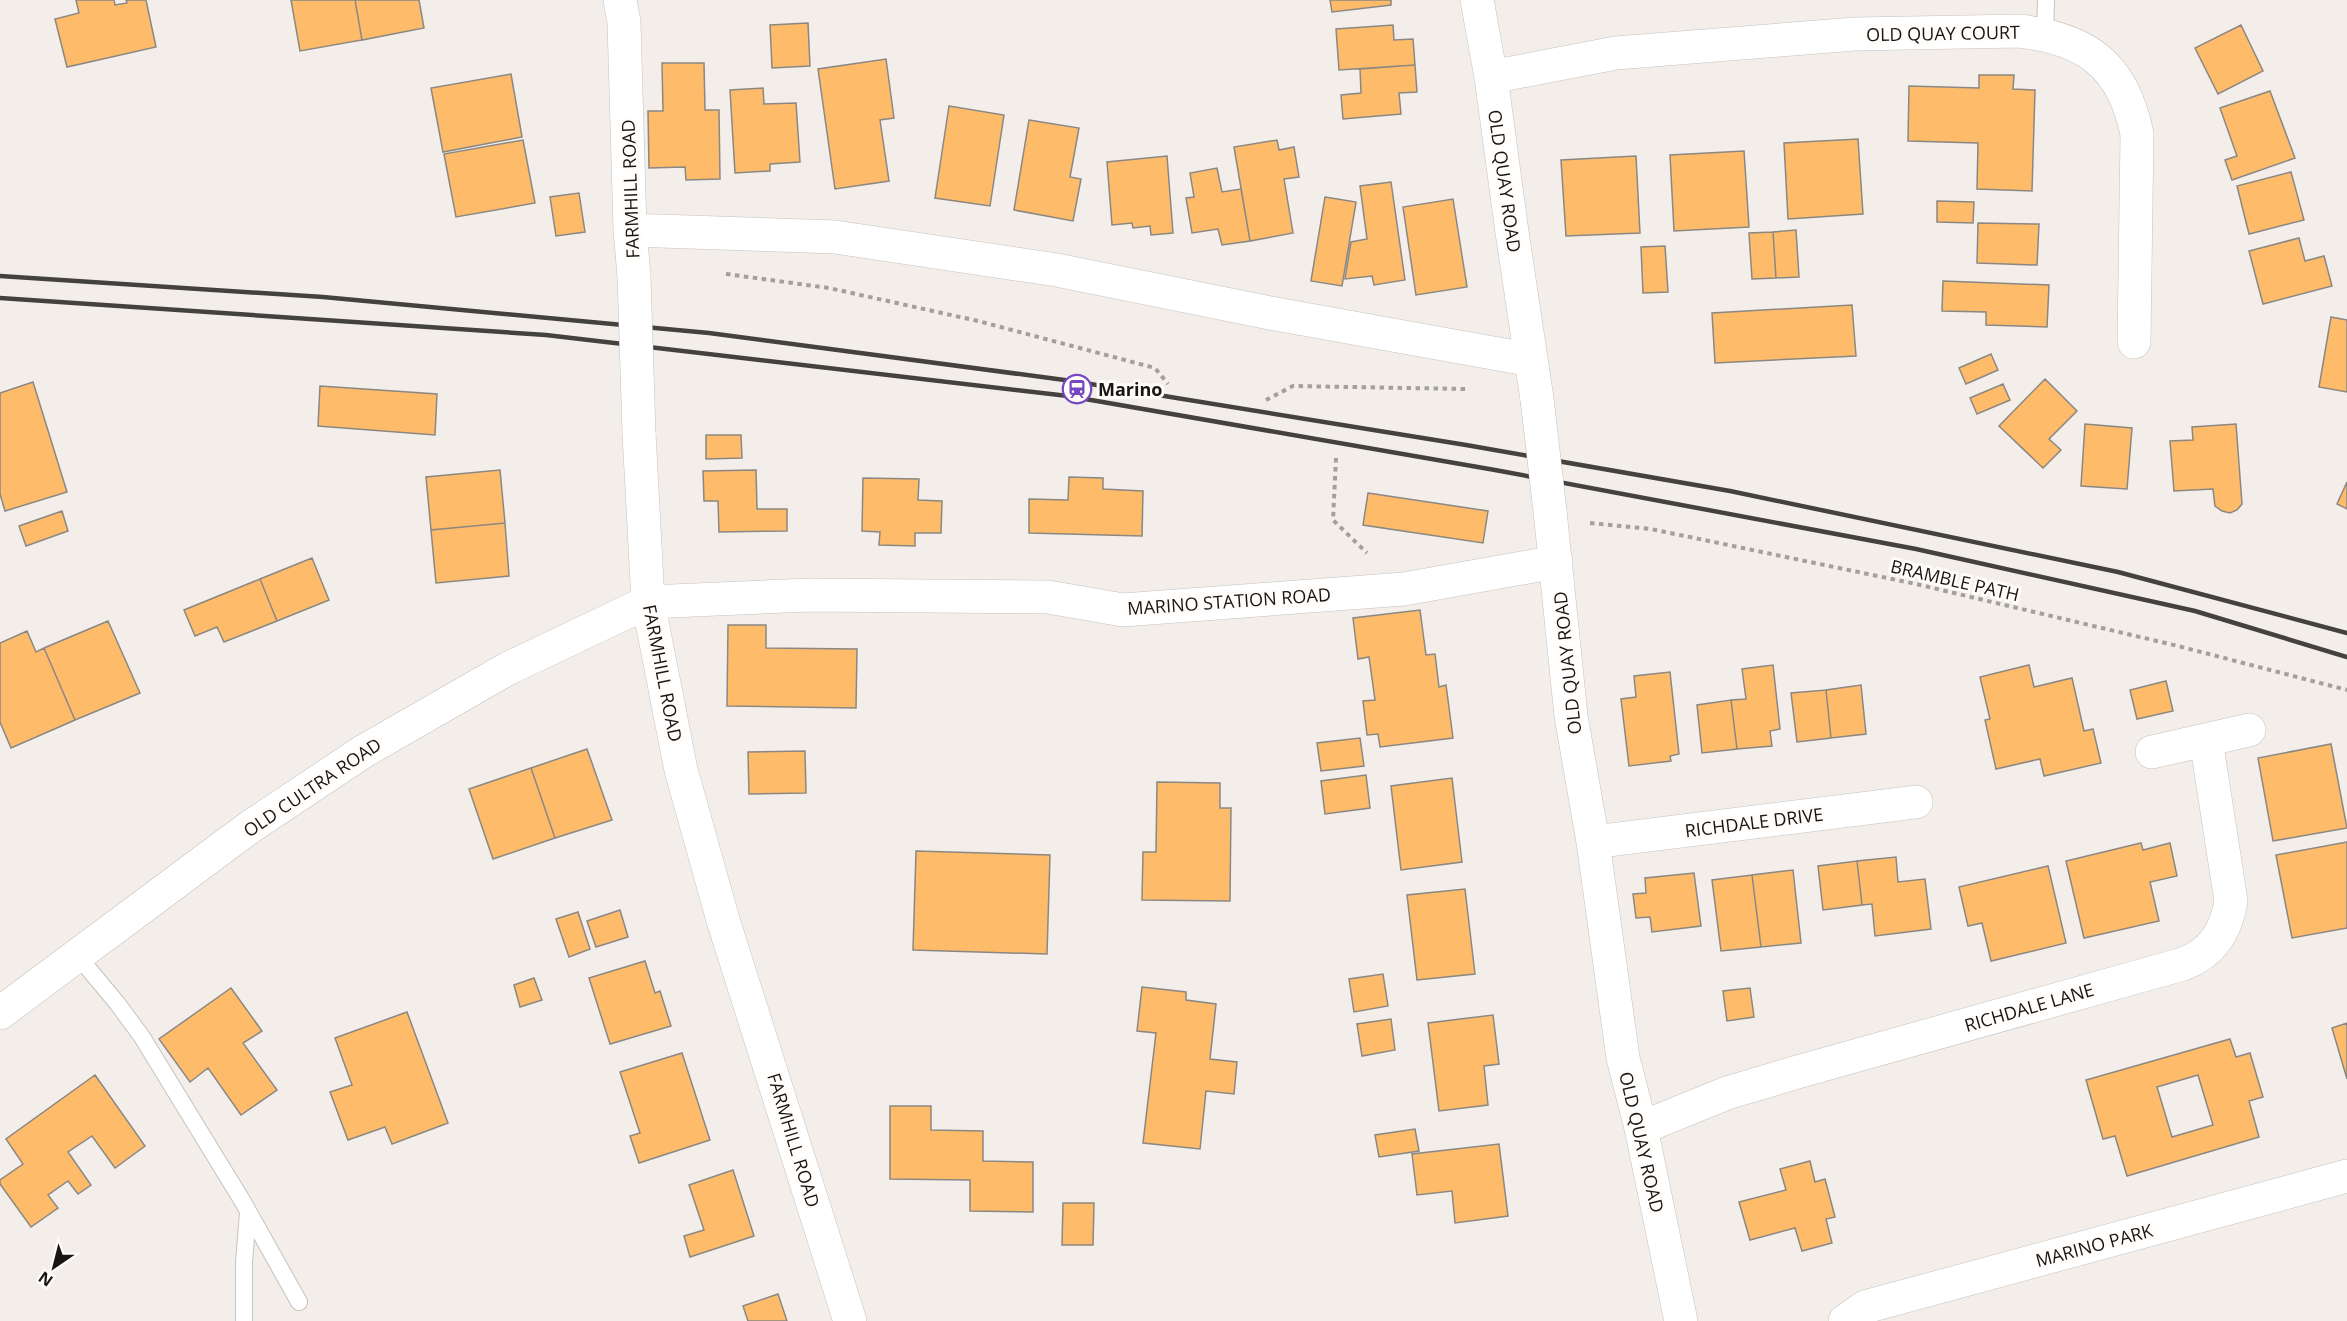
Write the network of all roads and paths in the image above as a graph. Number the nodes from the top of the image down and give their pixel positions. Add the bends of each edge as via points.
1 (620, 0) edge
2 (1477, 0) edge
3 (2046, 0) edge
4 (2045, 34) junction
5 (1491, 77) junction
6 (630, 230) junction
7 (725, 274) dead end
8 (2134, 342) dead end
9 (1531, 360) junction
10 (1168, 384) dead end
11 (1475, 389) dead end
12 (1266, 400) dead end
13 (1336, 458) dead end
14 (1551, 515) junction
15 (1556, 562) junction
16 (1404, 589) junction
17 (648, 602) junction
18 (2347, 690) edge
19 (2249, 730) dead end
20 (2206, 740) junction
21 (2152, 752) dead end
22 (1916, 802) dead end
23 (1593, 842) junction
24 (77, 955) junction
25 (0, 1013) edge
26 (1641, 1128) junction
27 (2347, 1176) edge
28 (248, 1212) junction
29 (298, 1302) dead end
30 (244, 1321) edge
31 (850, 1321) edge
32 (1681, 1321) edge
33 (1845, 1321) edge

1 - 6 street, FARMHILL ROAD via 624,22
2 - 5 street, OLD QUAY ROAD
3 - 4 lane
4 - 5 street, OLD QUAY COURT via 1855,34 1616,53
4 - 8 street, OLD QUAY COURT via 2065,40 2100,61 2114,76 2133,114 2137,134
5 - 9 street, OLD QUAY ROAD
6 - 9 street via 847,239 1057,270
6 - 17 street, FARMHILL ROAD, bridge
7 - 10 path via 829,288 978,321 1155,368
9 - 14 street, OLD QUAY ROAD, bridge
11 - 12 path via 1293,386
13 - 16 path via 1333,520
14 - 15 street, OLD QUAY ROAD
14 - 18 path, BRAMBLE PATH via 1651,529 1916,584
15 - 16 street, MARINO STATION ROAD
15 - 23 street, OLD QUAY ROAD via 1571,716
16 - 17 street, MARINO STATION ROAD via 1123,610 1048,597 810,595
17 - 24 street, OLD CULTRA ROAD via 507,669 364,751 250,827
17 - 31 street, FARMHILL ROAD via 681,770 723,920
19 - 20 street
20 - 21 street
20 - 26 street, RICHDALE LANE via 2231,901 2222,934 2201,956 1727,1093
22 - 23 street, RICHDALE DRIVE
23 - 26 street, OLD QUAY ROAD via 1623,1058
24 - 25 street, OLD CULTRA ROAD
24 - 28 lane via 142,1037
26 - 32 street, OLD QUAY ROAD
27 - 33 street, MARINO PARK via 1865,1307
28 - 29 lane
28 - 30 lane

